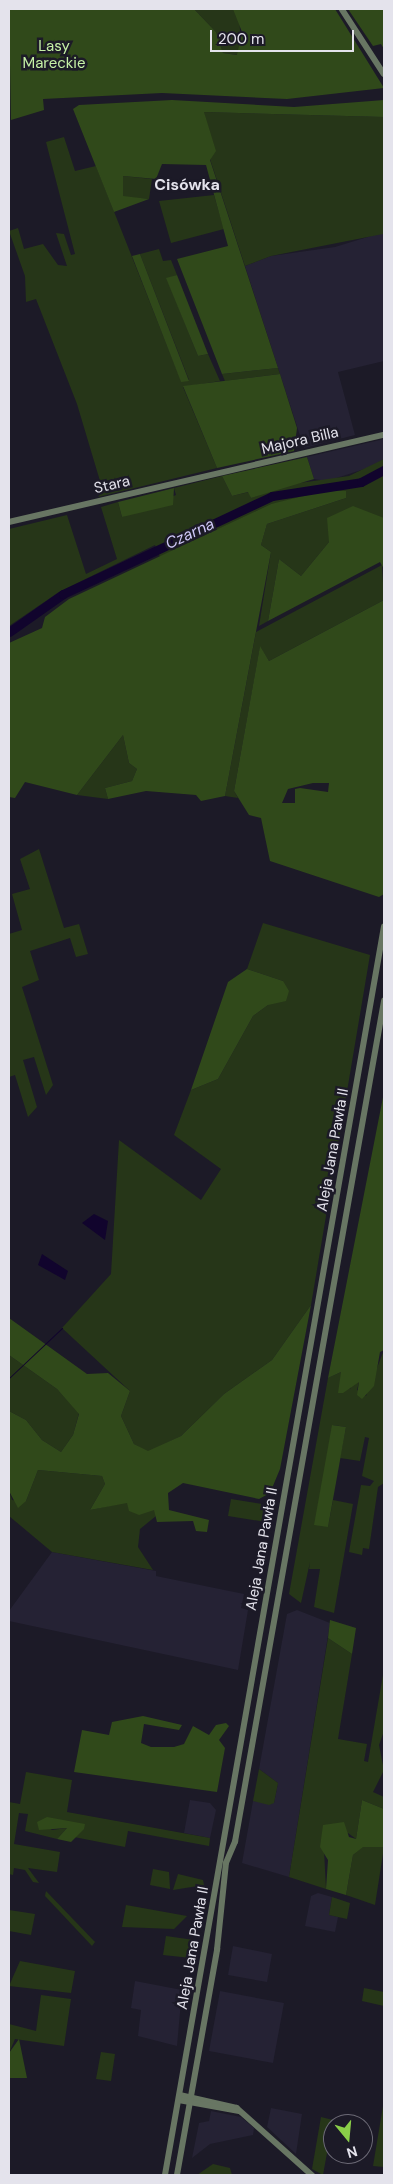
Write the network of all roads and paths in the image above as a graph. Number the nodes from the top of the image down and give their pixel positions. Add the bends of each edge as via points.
1 (342, 9) edge
2 (384, 74) edge
3 (384, 435) edge
4 (221, 472) joint
5 (9, 522) edge
6 (384, 927) edge
7 (384, 1001) edge
8 (179, 2097) junction
9 (190, 2099) junction
10 (166, 2175) edge
11 (177, 2175) edge
12 (312, 2175) edge

1 - 2 main road
3 - 4 main road, Majora Billa
4 - 5 main road, Stara
6 - 8 main road, Aleja Jana Pawła II
7 - 9 main road, Aleja Jana Pawła II via 236,1842 226,1862 217,1950
8 - 9 main road
8 - 10 main road, Aleja Jana Pawła II
9 - 11 main road, Aleja Jana Pawła II
9 - 12 main road via 228,2104 241,2112

